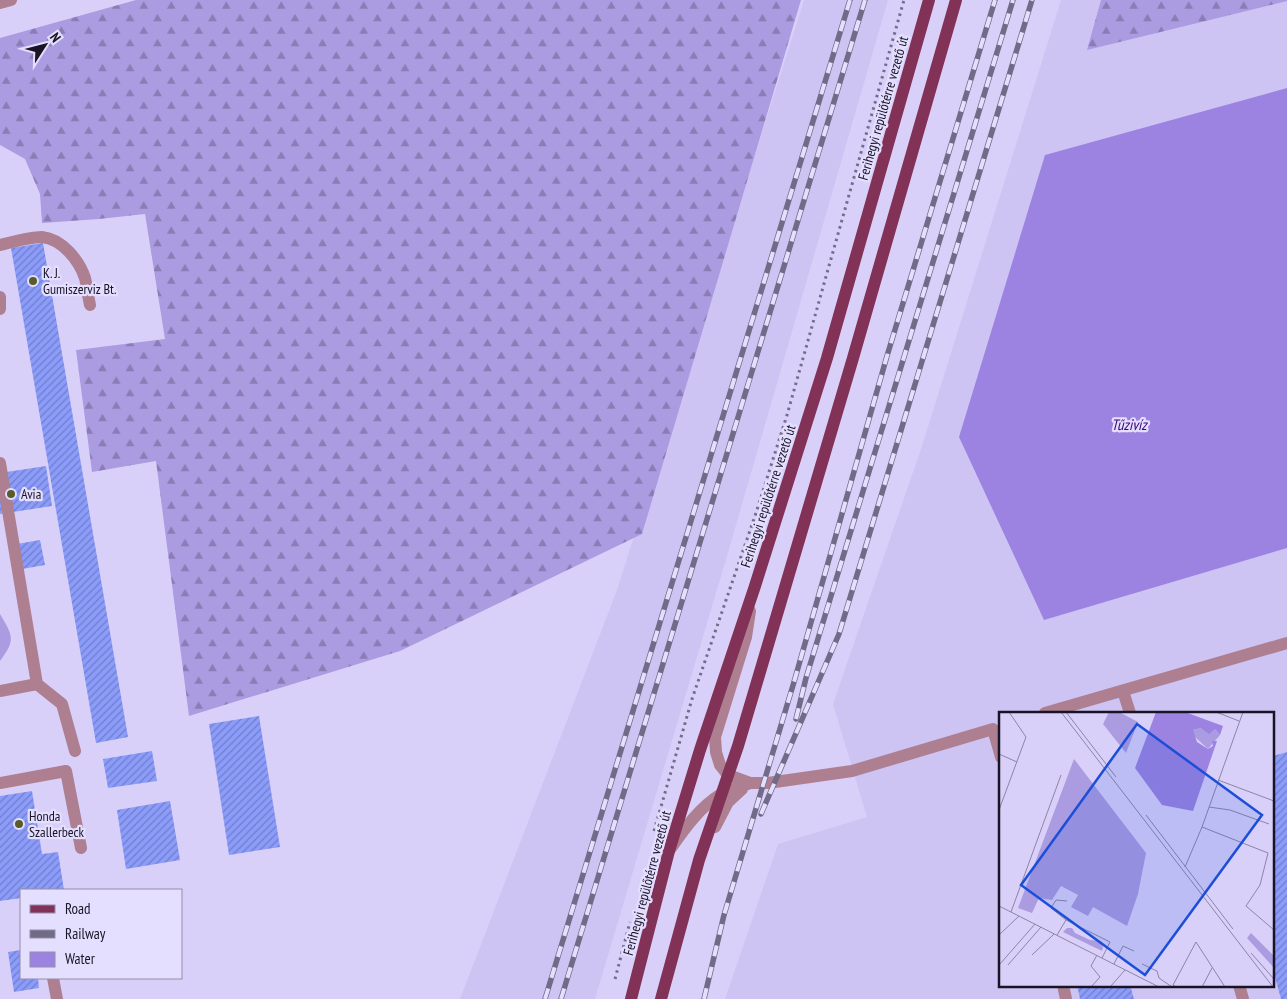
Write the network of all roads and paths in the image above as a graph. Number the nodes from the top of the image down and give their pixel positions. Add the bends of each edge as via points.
1 (11, 0) edge
2 (904, 0) edge
3 (929, 0) edge
4 (956, 0) edge
5 (0, 3) edge
6 (0, 244) edge
7 (0, 296) edge
8 (90, 304) dead end
9 (0, 309) edge
10 (0, 463) edge
11 (755, 586) junction
12 (1287, 643) edge
13 (37, 684) junction
14 (0, 691) edge
15 (1123, 691) junction
16 (1049, 712) edge
17 (1130, 712) edge
18 (997, 728) edge
19 (999, 742) edge
20 (75, 751) dead end
21 (728, 775) junction
22 (0, 783) edge
23 (750, 783) junction
24 (722, 794) junction
25 (652, 837) dead end
26 (81, 848) dead end
27 (669, 851) junction
28 (699, 860) junction
29 (623, 948) dead end
30 (53, 979) edge
31 (614, 982) dead end
32 (1062, 986) edge
33 (1239, 986) edge
34 (57, 999) edge
35 (631, 999) edge
36 (661, 999) edge
37 (1066, 999) edge
38 (1244, 999) edge

1 - 5 street
2 - 25 path via 788,415 692,699
3 - 11 main road, Ferihegyi repülőtérre vezető út via 828,358
4 - 21 main road
6 - 8 street via 42,237 55,241 67,249 78,264
7 - 9 street
10 - 13 street
11 - 21 street via 746,637 715,737 720,766
11 - 27 main road, Ferihegyi repülőtérre vezető út
12 - 15 street
13 - 14 street
13 - 20 street via 62,704
15 - 16 street
15 - 17 street
18 - 19 street
18 - 23 street via 852,771
21 - 23 street
21 - 24 main road
22 - 26 street via 66,771
23 - 24 street
23 - 28 street via 728,802
24 - 27 street via 692,819
24 - 28 main road
27 - 35 main road, Ferihegyi repülőtérre vezető út
28 - 36 main road
29 - 31 path
30 - 34 street
32 - 37 street
33 - 38 street

